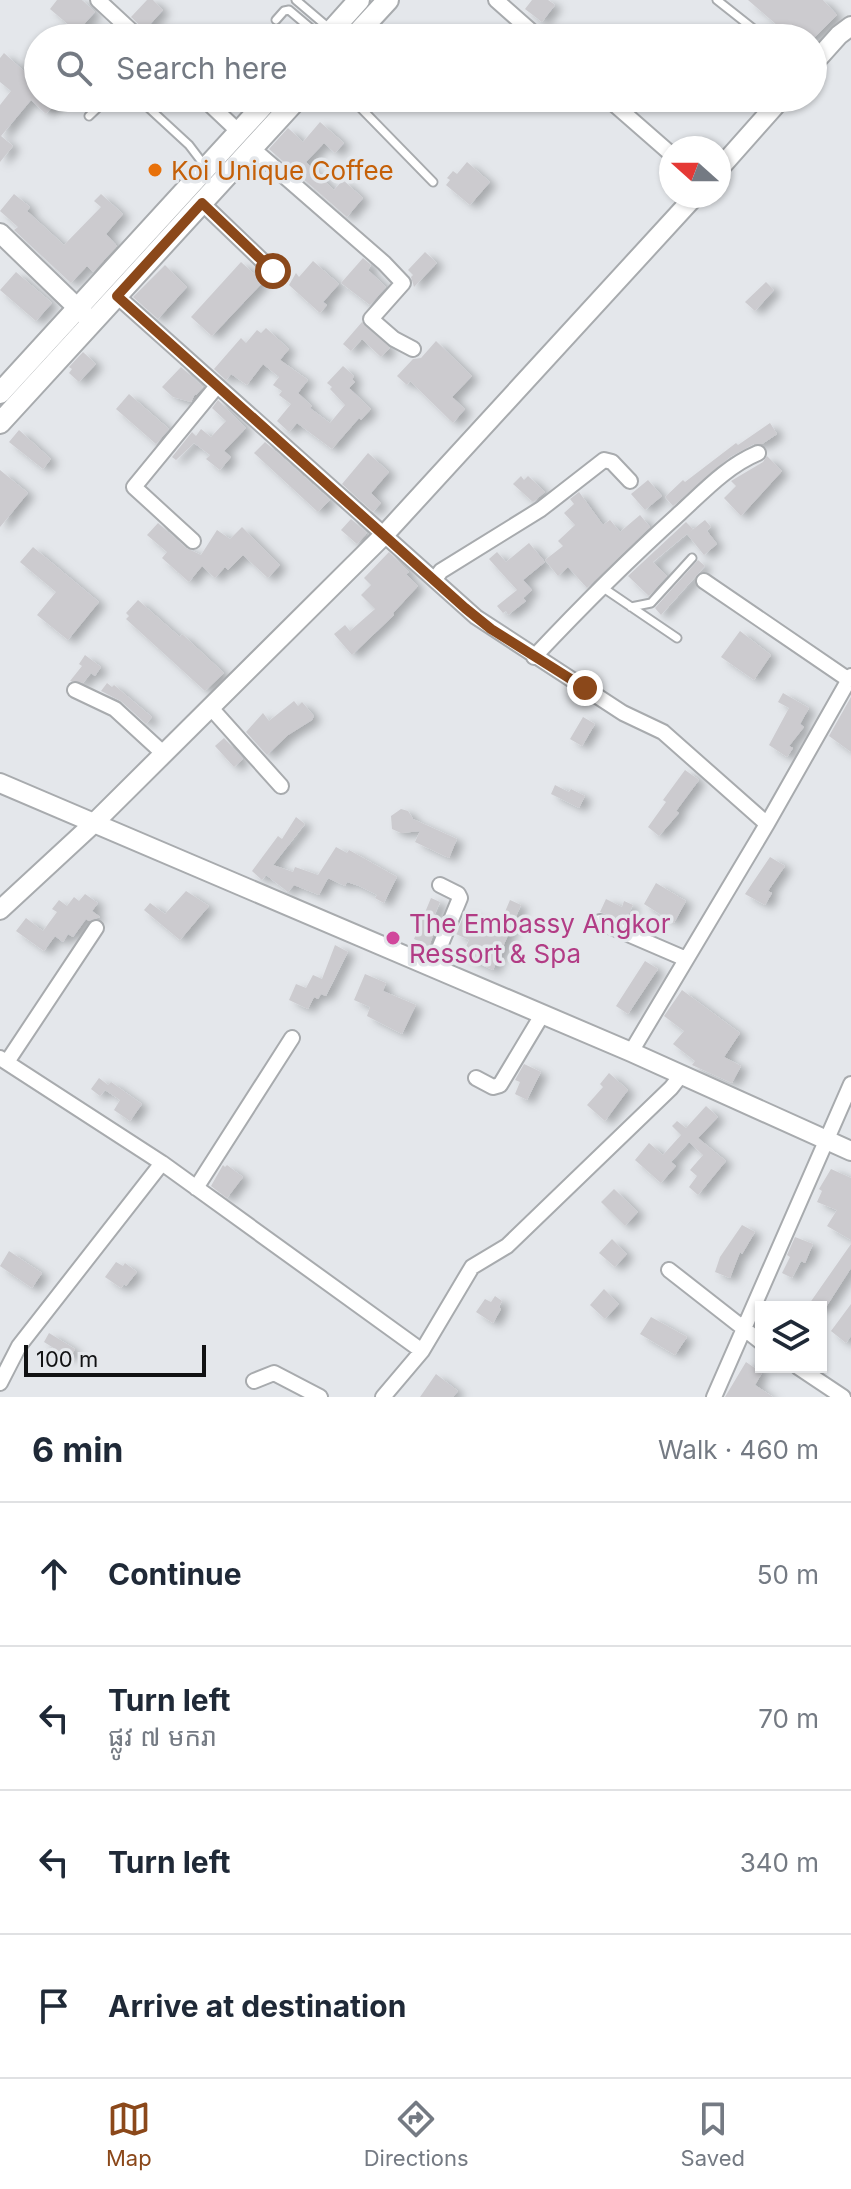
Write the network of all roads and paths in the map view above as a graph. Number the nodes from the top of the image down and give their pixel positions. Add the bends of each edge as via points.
1 (98, 0) edge
2 (296, 0) edge
3 (359, 0) edge
4 (388, 0) edge
5 (496, 0) edge
6 (717, 0) edge
7 (276, 20) dead end
8 (124, 24) edge
9 (310, 24) edge
10 (317, 24) edge
11 (337, 24) edge
12 (366, 24) edge
13 (523, 24) edge
14 (747, 24) edge
15 (851, 26) edge
16 (827, 48) edge
17 (93, 112) edge
18 (153, 112) edge
19 (218, 112) edge
20 (257, 112) edge
21 (285, 112) edge
22 (365, 112) edge
23 (623, 112) edge
24 (770, 112) edge
25 (89, 116) dead end
26 (239, 132) junction
27 (659, 144) edge
28 (252, 148) junction
29 (731, 155) edge
30 (206, 168) junction
31 (433, 182) dead end
32 (202, 203) junction
33 (684, 208) edge
34 (0, 233) edge
35 (273, 271) dead end
36 (117, 296) junction
37 (85, 315) junction
38 (413, 349) dead end
39 (217, 386) junction
40 (1, 390) edge
41 (0, 423) edge
42 (758, 453) dead end
43 (630, 481) dead end
44 (385, 534) junction
45 (193, 541) dead end
46 (692, 558) dead end
47 (435, 579) junction
48 (704, 581) dead end
49 (602, 587) junction
50 (631, 607) junction
51 (677, 638) dead end
52 (534, 657) junction
53 (850, 678) edge
54 (75, 690) dead end
55 (211, 708) junction
56 (164, 754) junction
57 (0, 783) edge
58 (281, 786) dead end
59 (93, 824) junction
60 (767, 824) junction
61 (440, 885) dead end
62 (0, 910) edge
63 (600, 922) dead end
64 (96, 928) dead end
65 (686, 959) junction
66 (431, 968) junction
67 (542, 1015) junction
68 (292, 1038) dead end
69 (631, 1052) junction
70 (4, 1060) edge
71 (682, 1074) junction
72 (476, 1078) dead end
73 (851, 1084) edge
74 (827, 1139) junction
75 (851, 1151) edge
76 (162, 1163) junction
77 (196, 1188) junction
78 (669, 1270) dead end
79 (744, 1330) junction
80 (755, 1338) edge
81 (422, 1351) junction
82 (807, 1373) edge
83 (254, 1381) dead end
84 (0, 1383) edge
85 (320, 1397) edge
86 (383, 1397) edge
87 (714, 1397) edge
88 (843, 1397) edge

1 - 8 street
2 - 10 lane
3 - 11 main road
4 - 12 main road
5 - 13 street
6 - 14 lane
7 - 9 lane via 289,10
15 - 16 street
17 - 25 lane
18 - 30 lane
19 - 26 street
20 - 26 main road
21 - 28 main road
22 - 31 lane
23 - 27 street
24 - 29 street
26 - 30 main road
28 - 32 main road
28 - 38 street via 403,283 371,319
30 - 37 main road
32 - 35 street
32 - 36 main road
33 - 44 street
34 - 37 street
36 - 37 main road
36 - 39 street
37 - 40 main road
37 - 41 main road
39 - 44 street
39 - 45 street via 134,487
42 - 49 street via 717,479
43 - 47 street via 604,460
44 - 47 street
44 - 55 street
46 - 50 lane via 651,603
47 - 52 street via 491,629
48 - 53 street
49 - 50 lane
49 - 52 street
50 - 51 lane
52 - 60 street via 663,732
53 - 60 street
54 - 56 street via 115,709
55 - 56 street
55 - 58 street
56 - 59 street
57 - 59 street
59 - 62 street
59 - 66 street
60 - 65 street
61 - 66 street via 460,898
63 - 65 street
64 - 70 street
65 - 69 street
66 - 67 street
67 - 69 street
67 - 72 street via 500,1085
68 - 77 street
69 - 71 street
70 - 76 street
71 - 74 street
71 - 81 street via 507,1246 472,1267
73 - 74 street
74 - 75 street
74 - 79 street
76 - 77 street
76 - 84 street via 19,1346
77 - 81 street
78 - 79 street
79 - 80 street
79 - 87 street
81 - 86 street
82 - 88 street
83 - 85 street via 274,1373

